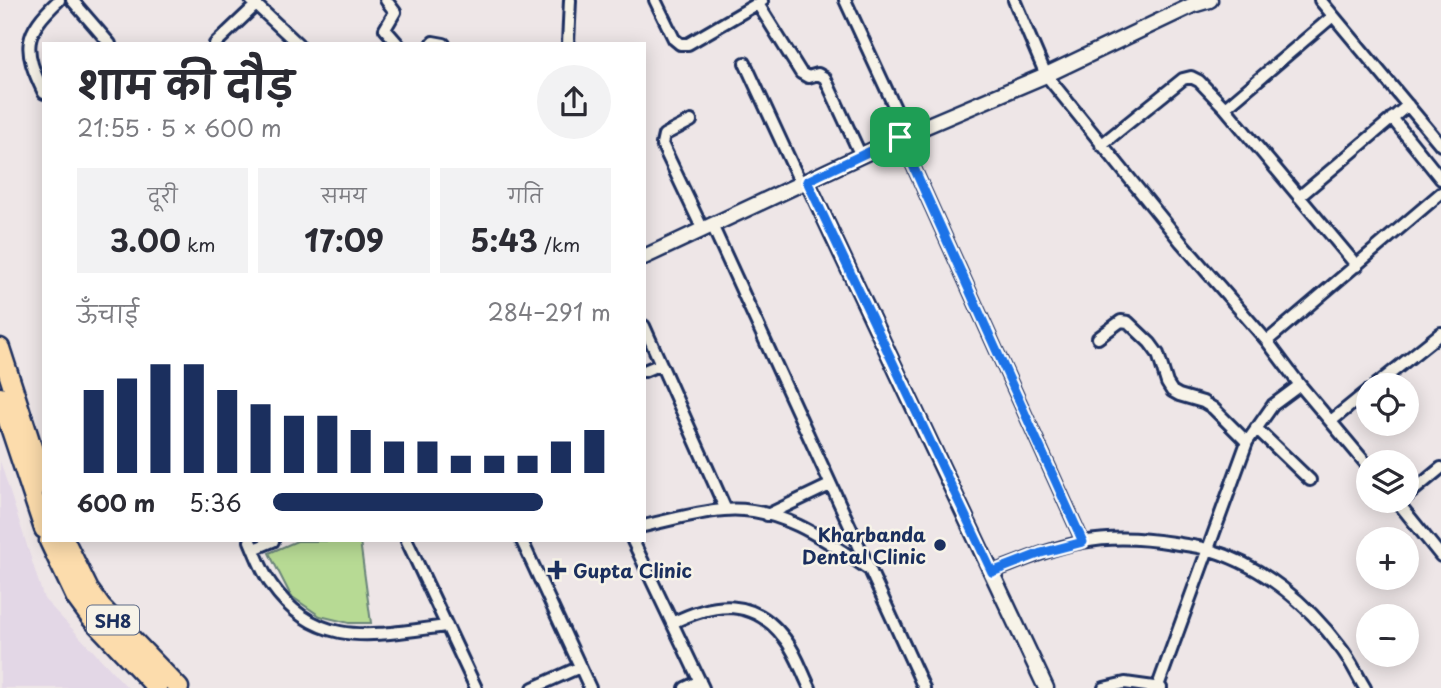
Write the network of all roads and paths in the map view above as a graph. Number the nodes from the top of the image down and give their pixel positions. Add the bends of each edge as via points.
1 (59, 0) edge
2 (72, 0) edge
3 (386, 0) edge
4 (570, 0) edge
5 (655, 0) edge
6 (846, 0) edge
7 (1014, 0) edge
8 (1209, 0) edge
9 (1320, 0) edge
10 (254, 2) edge
11 (1192, 2) edge
12 (755, 3) edge
13 (1333, 16) junction
14 (108, 42) edge
15 (217, 42) edge
16 (296, 42) edge
17 (396, 42) edge
18 (568, 42) edge
19 (745, 64) dead end
20 (1046, 75) junction
21 (42, 88) edge
22 (1408, 105) junction
23 (1225, 108) junction
24 (1392, 118) junction
25 (691, 121) dead end
26 (903, 136) junction
27 (1101, 145) junction
28 (1441, 145) edge
29 (861, 156) junction
30 (1441, 179) edge
31 (804, 182) junction
32 (1441, 193) edge
33 (1299, 197) junction
34 (707, 227) junction
35 (646, 256) edge
36 (1357, 266) junction
37 (646, 330) edge
38 (1441, 333) edge
39 (1098, 338) dead end
40 (1267, 341) junction
41 (0, 348) edge
42 (661, 363) junction
43 (646, 370) edge
44 (1391, 373) edge
45 (1300, 385) junction
46 (0, 397) edge
47 (1356, 401) edge
48 (1332, 421) junction
49 (1256, 428) junction
50 (1247, 442) junction
51 (1356, 451) edge
52 (1441, 468) edge
53 (42, 478) edge
54 (1310, 480) dead end
55 (830, 485) junction
56 (1419, 486) edge
57 (726, 510) junction
58 (1410, 513) edge
59 (767, 515) junction
60 (42, 523) edge
61 (646, 526) edge
62 (49, 542) edge
63 (65, 542) edge
64 (407, 542) edge
65 (522, 542) edge
66 (633, 542) edge
67 (1083, 542) junction
68 (252, 545) edge
69 (1208, 549) junction
70 (1441, 556) edge
71 (869, 569) junction
72 (992, 572) junction
73 (672, 622) junction
74 (447, 626) junction
75 (580, 667) junction
76 (702, 685) edge
77 (1159, 687) edge
78 (157, 688) edge
79 (179, 688) edge
80 (476, 688) edge
81 (533, 688) edge
82 (590, 688) edge
83 (685, 688) edge
84 (810, 688) edge
85 (924, 688) edge
86 (1046, 688) edge
87 (1104, 688) edge
88 (1365, 688) edge

1 - 21 street via 37,21 30,39 30,58
2 - 14 street
3 - 17 street via 395,12 385,29
4 - 18 street
5 - 12 street via 680,44 688,44
6 - 26 street
7 - 20 street
8 - 11 street
9 - 13 street
10 - 15 street
10 - 16 street
11 - 20 street
12 - 29 street via 803,76 825,78
13 - 22 street
13 - 23 street
19 - 31 street
20 - 26 street
20 - 27 street
22 - 24 street
22 - 28 street
23 - 27 street via 1199,81 1183,79
23 - 33 street
24 - 30 street
24 - 33 street
25 - 34 street via 664,135 662,144
26 - 29 street
26 - 67 street
27 - 40 street
29 - 31 street
31 - 34 street
31 - 72 street
32 - 36 street
33 - 36 street
34 - 35 street
34 - 55 street
36 - 40 street
37 - 42 street
38 - 44 street
39 - 50 street via 1121,321 1128,322 1158,354 1172,391 1213,408
40 - 45 street
41 - 53 main road
42 - 43 street
42 - 57 street
45 - 48 street
45 - 49 street via 1273,405
46 - 60 main road
47 - 48 street
48 - 51 street
49 - 50 street
49 - 54 street
50 - 69 street
52 - 56 street
55 - 59 street
55 - 71 street
57 - 59 street
57 - 61 street
58 - 70 street
59 - 71 street via 796,524
62 - 78 main road, SH8 via 76,598
63 - 79 main road, SH8 via 101,607
64 - 74 street
65 - 75 street
66 - 73 street
67 - 69 street via 1145,538
67 - 72 street
68 - 74 street via 271,584 300,616 333,632 370,636
69 - 77 street
69 - 88 street via 1264,574 1304,606 1341,647
71 - 85 street
72 - 86 street
73 - 76 street
73 - 84 street via 696,611 733,605 765,617 786,640
74 - 80 street
75 - 81 street
75 - 82 street
76 - 83 street
77 - 87 street via 1125,683

